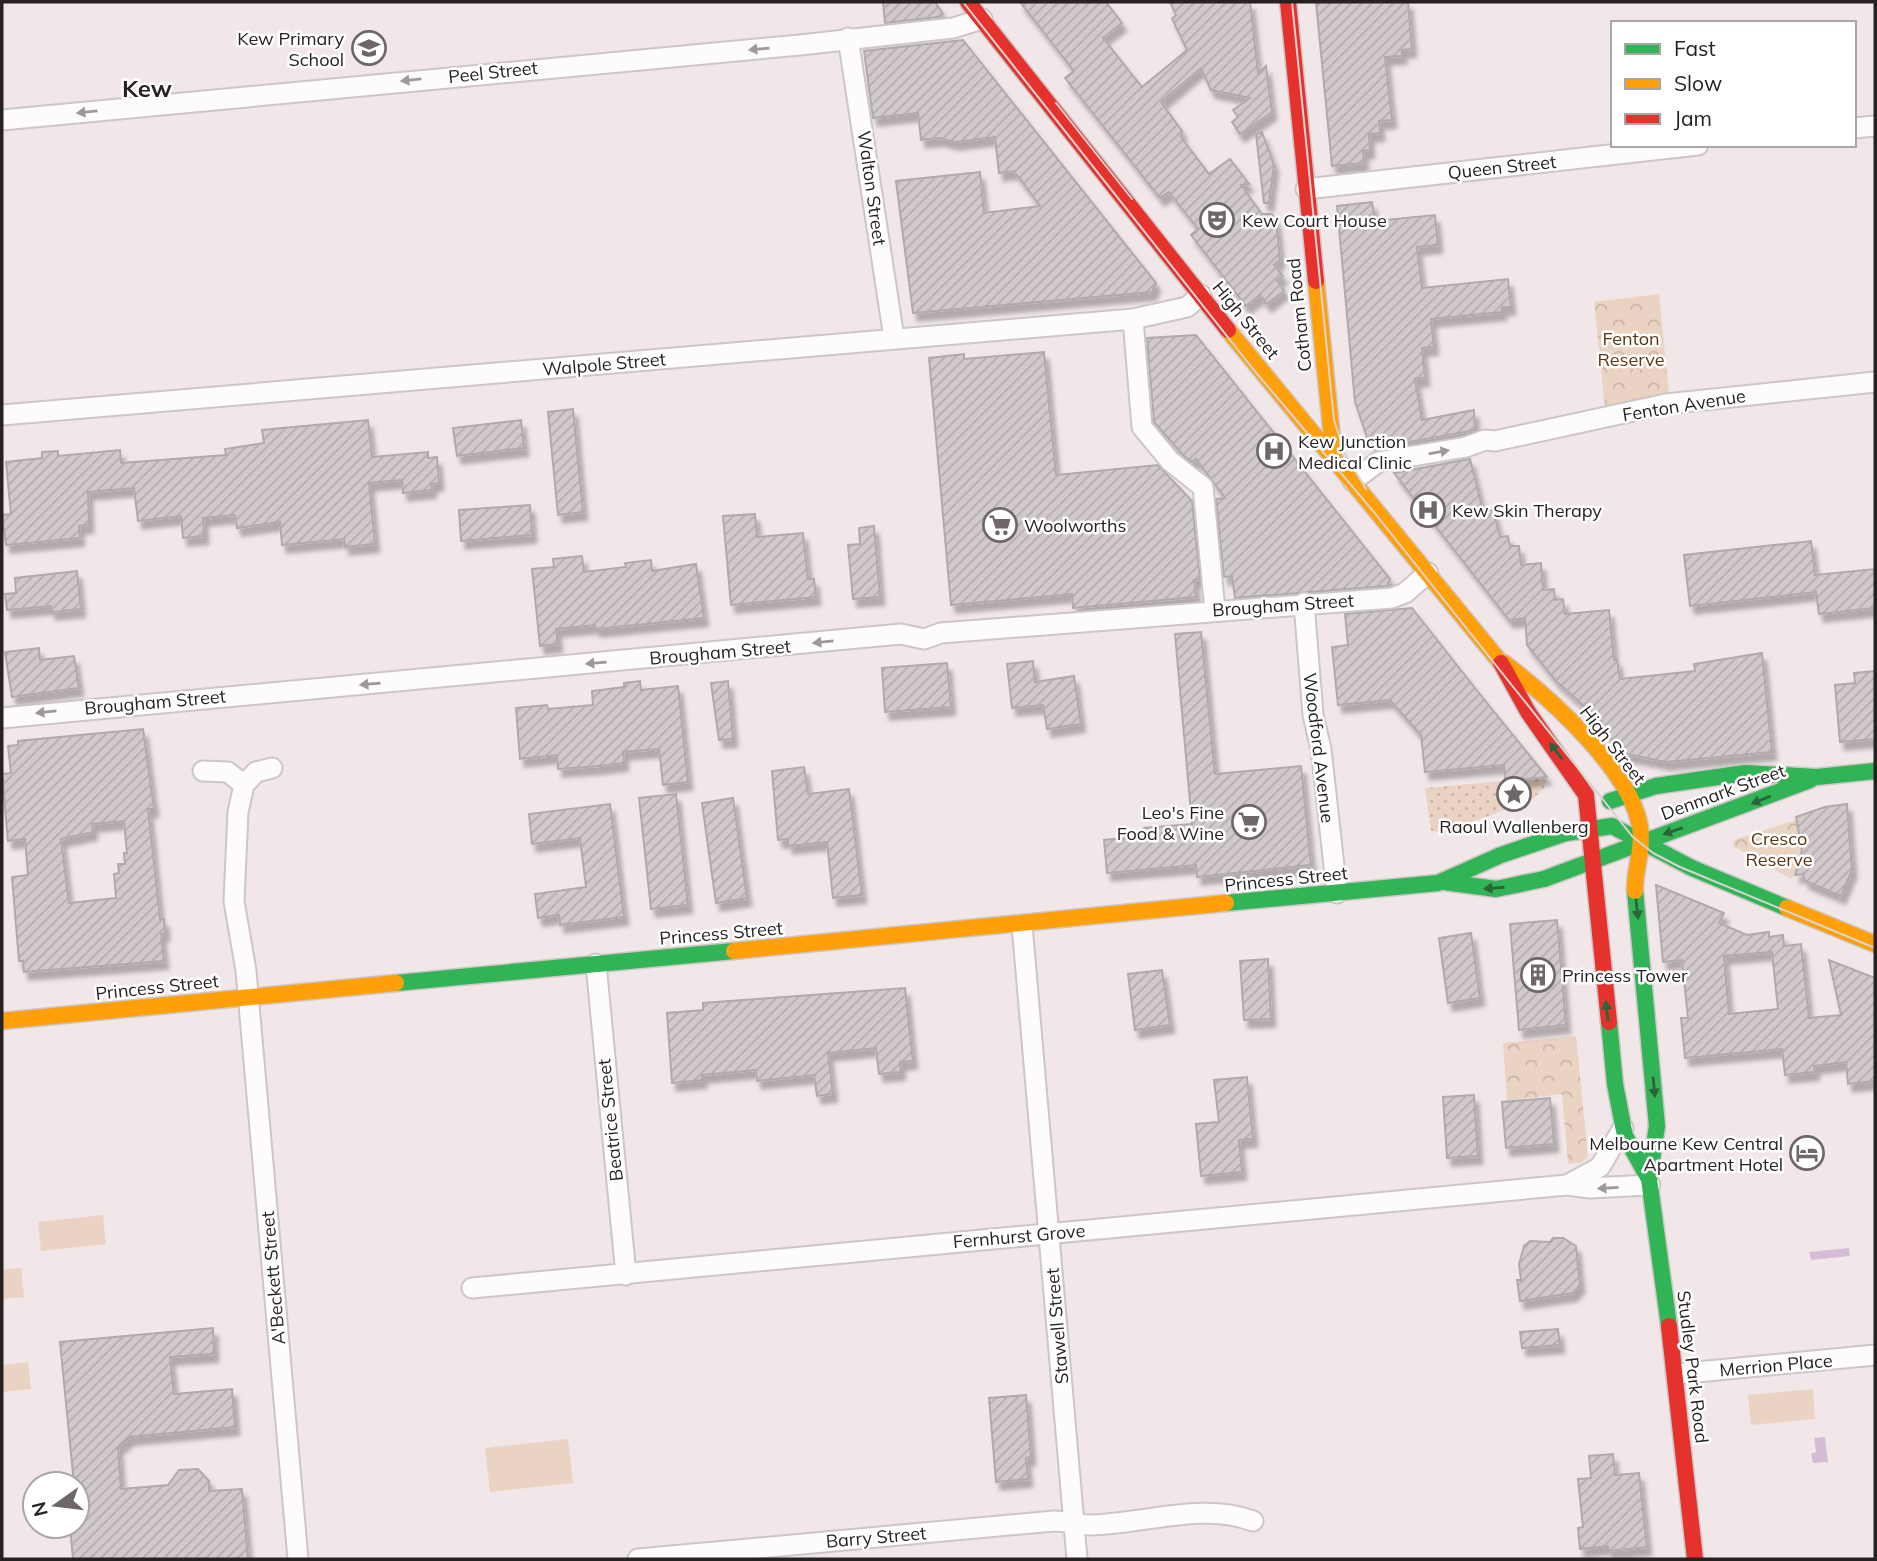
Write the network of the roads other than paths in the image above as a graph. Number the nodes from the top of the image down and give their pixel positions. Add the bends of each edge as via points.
1 (968, 2) edge
2 (1288, 2) edge
3 (982, 19) junction
4 (848, 38) junction
5 (2, 120) edge
6 (1875, 126) edge
7 (1856, 128) edge
8 (1680, 147) edge
9 (1306, 189) junction
10 (1201, 295) junction
11 (1133, 319) junction
12 (894, 338) junction
13 (1875, 382) edge
14 (2, 415) edge
15 (1334, 457) junction
16 (1353, 481) junction
17 (1428, 573) junction
18 (1304, 603) junction
19 (1215, 610) junction
20 (1498, 659) junction
21 (2, 718) edge
22 (272, 768) dead end
23 (203, 771) dead end
24 (1875, 771) edge
25 (1817, 777) junction
26 (244, 785) junction
27 (1629, 794) junction
28 (1589, 809) junction
29 (1590, 827) junction
30 (1642, 842) junction
31 (1593, 862) junction
32 (1544, 878) junction
33 (1444, 882) junction
34 (1567, 889) dead end
35 (1337, 894) junction
36 (1581, 906) dead end
37 (1022, 925) junction
38 (1875, 944) edge
39 (1602, 960) junction
40 (596, 964) junction
41 (248, 997) junction
42 (2, 1020) edge
43 (1623, 1128) junction
44 (1649, 1182) junction
45 (1567, 1185) junction
46 (1049, 1233) junction
47 (626, 1275) junction
48 (472, 1288) dead end
49 (1875, 1355) edge
50 (1676, 1374) junction
51 (1252, 1521) dead end
52 (1073, 1523) junction
53 (298, 1559) edge
54 (638, 1559) edge
55 (1077, 1559) edge
56 (1695, 1559) edge

1 - 3 main road, High Street
2 - 9 main road, Cotham Road
3 - 4 street, Peel Street via 953,28
3 - 10 main road, High Street
4 -> 5 street, Peel Street
4 - 12 street, Walton Street
6 - 7 street
8 - 9 street, Queen Street
9 - 15 main road, Cotham Road
10 - 11 street, Walpole Street via 1187,307
10 - 15 main road, High Street
11 - 12 street, Walpole Street
11 - 19 street via 1142,427 1170,461 1203,487
12 - 14 street, Walpole Street
16 -> 13 street, Fenton Avenue via 1378,462 1666,404
15 - 16 main road, High Street
16 - 17 main road, High Street
17 - 18 street, Brougham Street via 1398,597
17 - 20 main road, High Street
18 - 19 street, Brougham Street
18 - 35 street, Woodford Avenue via 1313,715 1321,748
19 -> 21 street, Brougham Street via 941,633 924,639 901,634
20 - 27 main road, High Street via 1564,712
28 -> 20 main road, High Street via 1584,790 1528,712
22 - 26 street via 256,772
23 - 26 street via 228,772
24 - 25 main road, Denmark Street
25 - 27 main road, Denmark Street via 1745,773
25 -> 30 main road, Denmark Street
26 - 41 street, A'Beckett Street via 232,878
27 - 28 main road
27 - 30 main road, High Street
28 - 29 main road, High Street
28 - 33 main road via 1490,846
29 - 30 main road via 1615,827
29 - 31 main road, High Street
29 - 33 main road, Princess Street via 1501,855
30 - 31 main road, Princess Street
30 - 38 main road via 1723,882
30 -> 44 main road, Studley Park Road via 1635,886 1657,1126
31 - 32 main road, Princess Street
31 - 39 main road, Studley Park Road
32 -> 33 main road, Princess Street via 1496,889
32 - 34 main road
33 - 35 main road, Princess Street
35 - 37 main road, Princess Street
36 - 39 main road
37 - 40 main road, Princess Street
37 - 46 street, Stawell Street
43 -> 39 main road, Studley Park Road
40 - 41 main road, Princess Street
40 - 47 street, Beatrice Street
41 - 42 main road, Princess Street
41 - 53 street, A'Beckett Street
43 - 44 main road, Studley Park Road
43 - 45 street, Fernhurst Grove via 1600,1167
44 -> 45 street, Fernhurst Grove via 1590,1188
44 - 50 main road, Studley Park Road
45 - 46 street, Fernhurst Grove
46 - 47 street, Fernhurst Grove
46 - 52 street, Stawell Street
47 - 48 street, Fernhurst Grove
49 - 50 street, Merrion Place
50 - 56 main road, Studley Park Road
51 - 52 street, Barry Street via 1210,1513
52 - 54 street, Barry Street via 1054,1521
52 - 55 street, Stawell Street

